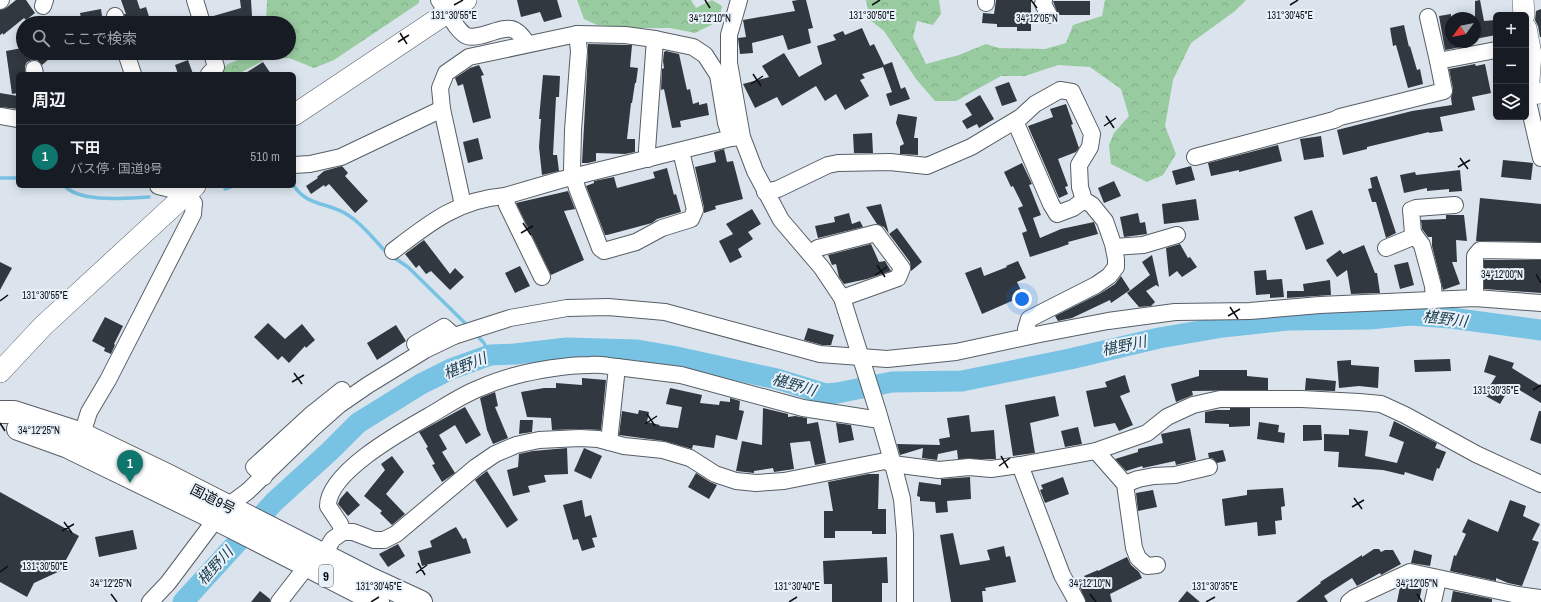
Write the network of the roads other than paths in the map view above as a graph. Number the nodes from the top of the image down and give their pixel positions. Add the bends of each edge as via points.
1 (195, 0) edge
2 (466, 0) edge
3 (739, 0) edge
4 (1523, 0) edge
5 (443, 6) edge
6 (1524, 12) edge
7 (200, 16) edge
8 (1428, 17) dead end
9 (578, 34) junction
10 (655, 39) junction
11 (527, 44) junction
12 (1531, 49) edge
13 (1493, 51) edge
14 (128, 60) edge
15 (214, 60) edge
16 (1438, 61) junction
17 (132, 72) edge
18 (211, 72) edge
19 (1534, 93) edge
20 (442, 109) junction
21 (296, 113) edge
22 (0, 116) edge
23 (16, 119) edge
24 (1015, 121) junction
25 (737, 138) junction
26 (680, 151) junction
27 (1195, 157) dead end
28 (1541, 158) edge
29 (648, 159) junction
30 (296, 165) edge
31 (574, 177) junction
32 (174, 188) edge
33 (190, 190) edge
34 (765, 192) junction
35 (505, 196) junction
36 (1084, 200) junction
37 (463, 205) junction
38 (1455, 205) dead end
39 (1177, 235) dead end
40 (1415, 236) junction
41 (1114, 247) junction
42 (1386, 248) dead end
43 (393, 251) dead end
44 (1541, 252) edge
45 (810, 253) junction
46 (542, 277) dead end
47 (842, 298) junction
48 (1475, 298) junction
49 (1434, 300) junction
50 (1541, 303) edge
51 (1027, 336) junction
52 (860, 358) junction
53 (617, 367) junction
54 (0, 372) edge
55 (0, 412) edge
56 (879, 416) junction
57 (0, 423) edge
58 (82, 434) junction
59 (609, 442) junction
60 (1096, 451) junction
61 (893, 464) junction
62 (1020, 465) junction
63 (1209, 467) dead end
64 (1125, 484) junction
65 (1541, 484) edge
66 (226, 515) junction
67 (342, 532) junction
68 (314, 560) junction
69 (1157, 565) dead end
70 (1438, 579) junction
71 (1541, 598) edge
72 (1518, 599) edge
73 (150, 602) edge
74 (280, 602) edge
75 (378, 602) edge
76 (421, 602) edge
77 (905, 602) edge
78 (1077, 602) edge
79 (1349, 602) edge
80 (1433, 602) edge

1 - 7 street
2 - 5 main road
3 - 25 street via 729,35 729,63
4 - 6 main road
5 - 11 street via 461,32 468,36 476,37 506,28 516,30
5 - 21 main road
8 - 16 street
9 - 10 street via 625,35
9 - 11 street
9 - 31 street via 580,51 573,130
10 - 25 street via 693,47 705,55 718,75 726,122
10 - 29 street
11 - 20 street via 469,57 446,73 440,88
12 - 19 main road via 1528,83
13 - 16 street
14 - 17 street
15 - 18 street via 216,67
16 - 27 street via 1444,92 1340,117
19 - 28 street via 1528,102
20 - 30 street via 341,157
20 - 37 street
22 - 23 street
24 - 34 street via 971,147 927,166 890,162 838,162 778,189
24 - 36 street via 1057,214 1073,208
24 - 36 street via 1035,104 1060,90 1072,92 1092,134 1090,147 1080,165 1080,187
25 - 26 street
25 - 34 street via 746,151
26 - 29 street
26 - 31 street via 695,210 691,219 662,228 636,242 604,251 600,248
29 - 31 street
31 - 35 street
32 - 33 street
33 - 54 main road via 43,326
33 - 58 street via 194,203 193,214 89,412
34 - 45 street via 781,220
35 - 37 street
35 - 46 street
36 - 41 street via 1092,205 1105,221
37 - 43 street via 446,213
38 - 40 street via 1411,210
39 - 41 street via 1143,245
40 - 42 street
40 - 49 street via 1422,245 1433,286
41 - 51 street via 1116,268 1109,276 1029,319
44 - 48 street via 1480,250 1475,256
45 - 47 street
45 - 47 street via 818,248 876,233 902,268 898,278
47 - 52 street
48 - 49 street
48 - 50 street
49 - 51 street via 1250,311 1175,312
51 - 52 street via 956,352 887,359
52 - 56 street
52 - 66 street via 820,354 665,312 608,307 567,308 510,318 454,336 425,350 339,405
53 - 56 street via 681,375 803,408
53 - 59 street
53 - 67 street via 591,365 515,376 480,388 386,440 342,478 329,496 328,506 340,524
55 - 58 highway, 国道9号 / 9 via 14,412
56 - 61 street
57 - 66 highway, 国道9号 / 9 via 68,447
58 - 66 highway, 国道9号 / 9
59 - 61 street via 662,450 690,458 715,474 736,481 756,483 784,481 885,461
59 - 67 street via 580,438 539,440 516,446 495,454 476,466 396,534 384,540 374,540 353,532
60 - 62 street
60 - 64 street
60 - 65 street via 1147,433 1167,417 1194,405 1220,399 1358,402 1381,404 1476,454
61 - 62 street via 939,470 969,467 991,469
61 - 77 street via 902,499 906,534
62 - 78 street via 1062,575
63 - 64 street via 1175,475 1138,479
64 - 69 street via 1134,548 1138,558 1147,566
66 - 68 highway, 国道9号 / 9
66 - 73 street
67 - 68 street
68 - 74 street
68 - 75 highway, 国道9号 / 9
68 - 76 highway, 国道9号 / 9
70 - 72 street
70 - 79 street via 1410,572
70 - 80 street
71 - 72 street

